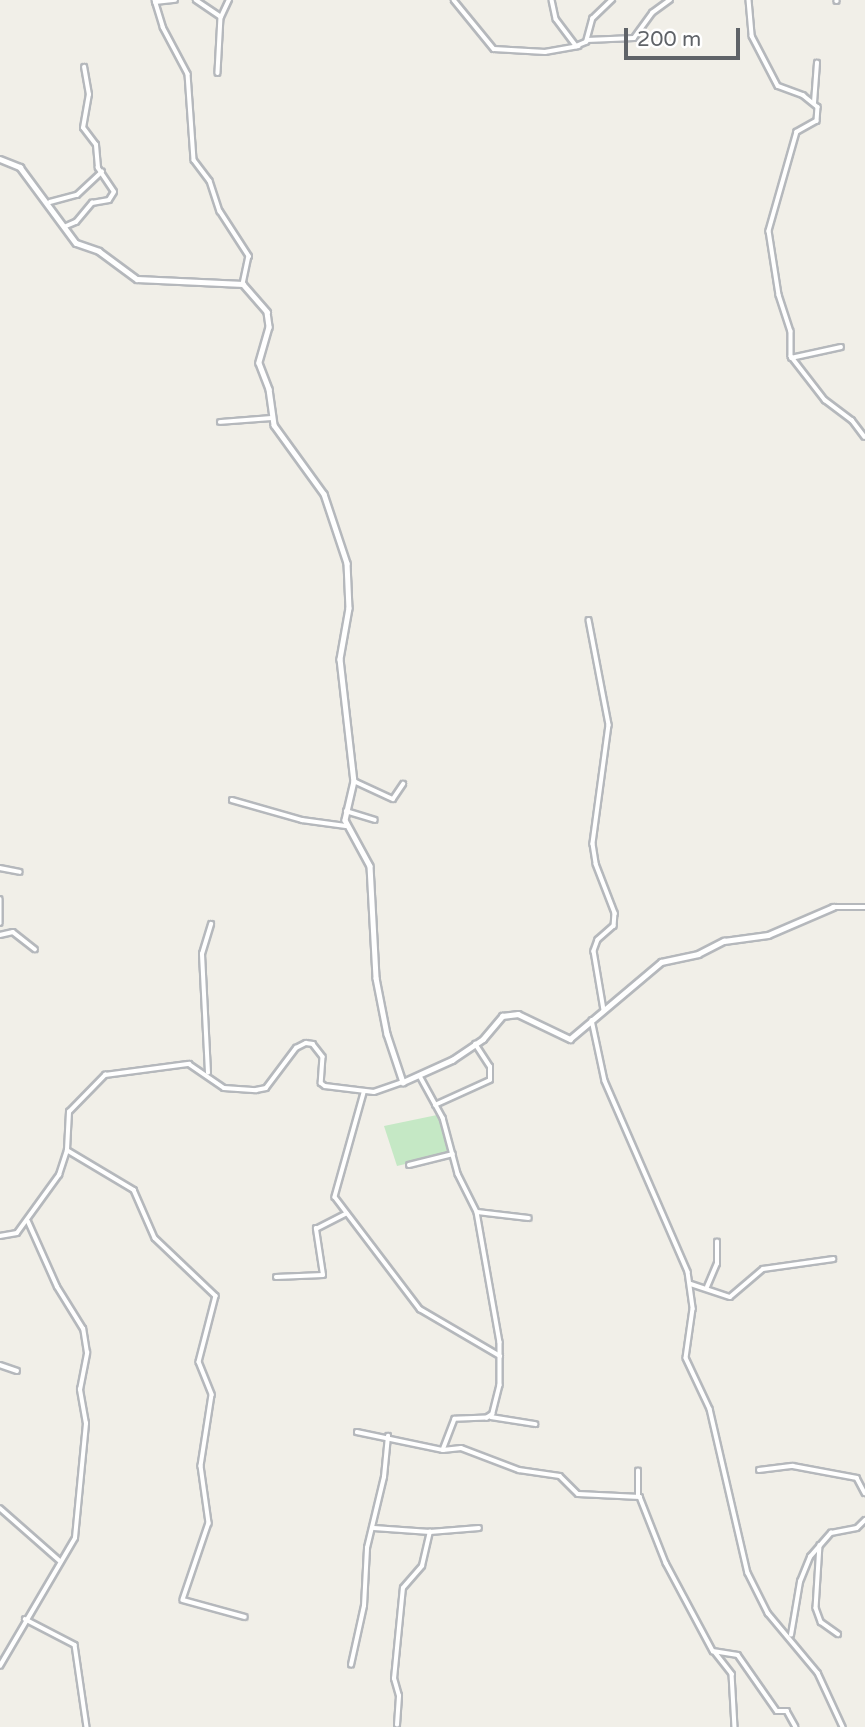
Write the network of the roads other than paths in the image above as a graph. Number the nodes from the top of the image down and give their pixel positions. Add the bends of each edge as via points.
1 (175, 0) edge
2 (196, 0) edge
3 (229, 0) edge
4 (454, 0) edge
5 (552, 0) edge
6 (612, 0) edge
7 (670, 0) edge
8 (749, 0) edge
9 (155, 1) edge
10 (221, 17) junction
11 (587, 40) junction
12 (578, 46) junction
13 (817, 63) dead end
14 (84, 67) dead end
15 (218, 73) dead end
16 (814, 103) junction
17 (0, 159) edge
18 (102, 172) junction
19 (50, 202) junction
20 (62, 227) junction
21 (243, 284) junction
22 (841, 347) dead end
23 (791, 358) junction
24 (273, 418) junction
25 (220, 422) dead end
26 (865, 437) edge
27 (589, 620) dead end
28 (354, 781) junction
29 (403, 784) dead end
30 (232, 800) dead end
31 (346, 811) junction
32 (375, 820) dead end
33 (346, 826) junction
34 (0, 868) edge
35 (20, 873) dead end
36 (0, 899) edge
37 (865, 907) edge
38 (0, 923) edge
39 (211, 923) dead end
40 (0, 935) edge
41 (35, 950) dead end
42 (604, 1010) junction
43 (593, 1020) junction
44 (475, 1044) junction
45 (208, 1073) junction
46 (420, 1076) junction
47 (403, 1082) junction
48 (364, 1093) junction
49 (435, 1105) junction
50 (67, 1150) junction
51 (453, 1154) junction
52 (409, 1165) dead end
53 (477, 1212) junction
54 (346, 1214) junction
55 (529, 1218) dead end
56 (27, 1222) junction
57 (0, 1236) edge
58 (717, 1242) dead end
59 (833, 1259) dead end
60 (276, 1277) dead end
61 (691, 1284) junction
62 (707, 1287) junction
63 (500, 1356) junction
64 (0, 1365) edge
65 (17, 1371) dead end
66 (491, 1417) junction
67 (535, 1424) dead end
68 (357, 1432) dead end
69 (388, 1436) junction
70 (443, 1450) junction
71 (759, 1470) dead end
72 (638, 1471) dead end
73 (865, 1493) edge
74 (638, 1496) junction
75 (0, 1508) edge
76 (865, 1520) edge
77 (374, 1528) junction
78 (479, 1528) dead end
79 (430, 1532) junction
80 (820, 1545) junction
81 (60, 1560) junction
82 (245, 1617) dead end
83 (25, 1619) junction
84 (838, 1634) dead end
85 (791, 1635) junction
86 (715, 1652) junction
87 (0, 1665) edge
88 (351, 1665) dead end
89 (397, 1725) dead end
90 (87, 1727) edge
91 (735, 1727) edge
92 (796, 1727) edge
93 (843, 1727) edge

1 - 9 street
2 - 10 street
3 - 10 street
4 - 12 street via 494,49 545,52
5 - 12 street via 556,19
6 - 11 street via 592,19
7 - 11 street via 652,13 634,38
8 - 16 street via 752,36 778,86
9 - 21 street via 164,31 188,74 194,160 211,181 220,211 248,256
10 - 15 street
11 - 12 street
13 - 16 street
14 - 18 street via 89,95 83,128 96,145
16 - 23 street via 818,119 797,132 769,231 779,299 791,331
17 - 19 street via 20,167
18 - 19 street via 77,195
18 - 20 street via 114,189 110,199 92,204 74,223
19 - 20 street
20 - 21 street via 76,243 99,251 137,279
21 - 24 street via 269,320 258,363 269,389
22 - 23 street
23 - 26 street via 825,400 852,420
24 - 25 street
24 - 28 street via 324,494 347,563 349,608 340,659
27 - 42 street via 608,724 593,844 615,913 614,926 598,940 594,951
28 - 29 street via 393,799
28 - 31 street
30 - 33 street via 299,819
31 - 32 street
31 - 33 street
33 - 47 street via 370,866 376,978
34 - 35 street
36 - 38 street
37 - 42 street via 834,907 768,935 724,941 698,954 661,962
39 - 45 street via 202,954
40 - 41 street via 13,932
42 - 43 street
43 - 44 street via 567,1039 523,1016 508,1014 495,1020
43 - 61 street via 603,1075
44 - 46 street
44 - 49 street via 490,1067 490,1080
45 - 48 street via 234,1091 266,1088 296,1048 306,1043 313,1044 323,1057 323,1085
45 - 50 street via 177,1063 99,1078 69,1112
46 - 47 street
46 - 49 street
47 - 48 street
48 - 54 street via 351,1152 334,1195
49 - 51 street
50 - 56 street via 59,1175
50 - 82 street via 134,1190 155,1238 216,1296 199,1362 212,1395 201,1466 209,1518 183,1600
51 - 52 street
51 - 53 street
53 - 55 street
53 - 63 street
54 - 60 street via 316,1228 323,1275
54 - 63 street via 420,1309
56 - 57 street via 17,1233
56 - 81 street via 57,1287 75,1310 87,1353 80,1390 86,1424 78,1532
58 - 62 street via 717,1264
59 - 62 street via 763,1269 732,1296
61 - 62 street
61 - 85 street via 687,1362 710,1409 750,1580 768,1613
63 - 66 street via 500,1385
64 - 65 street
66 - 67 street
66 - 70 street via 455,1419
68 - 69 street
69 - 70 street
69 - 77 street
70 - 74 street via 459,1447 519,1470 560,1476 578,1494
71 - 73 street via 793,1466 860,1479
72 - 74 street
74 - 86 street via 666,1563
75 - 81 street
76 - 80 street via 856,1528 833,1532
77 - 79 street
77 - 88 street via 367,1548 364,1606
78 - 79 street
79 - 89 street via 422,1566 403,1588 394,1679 399,1696
80 - 84 street via 816,1608 821,1622
80 - 85 street via 802,1576
81 - 83 street
83 - 87 street
83 - 90 street via 75,1645
85 - 93 street via 818,1673
86 - 91 street via 732,1674
86 - 92 street via 738,1655 777,1711 787,1711

